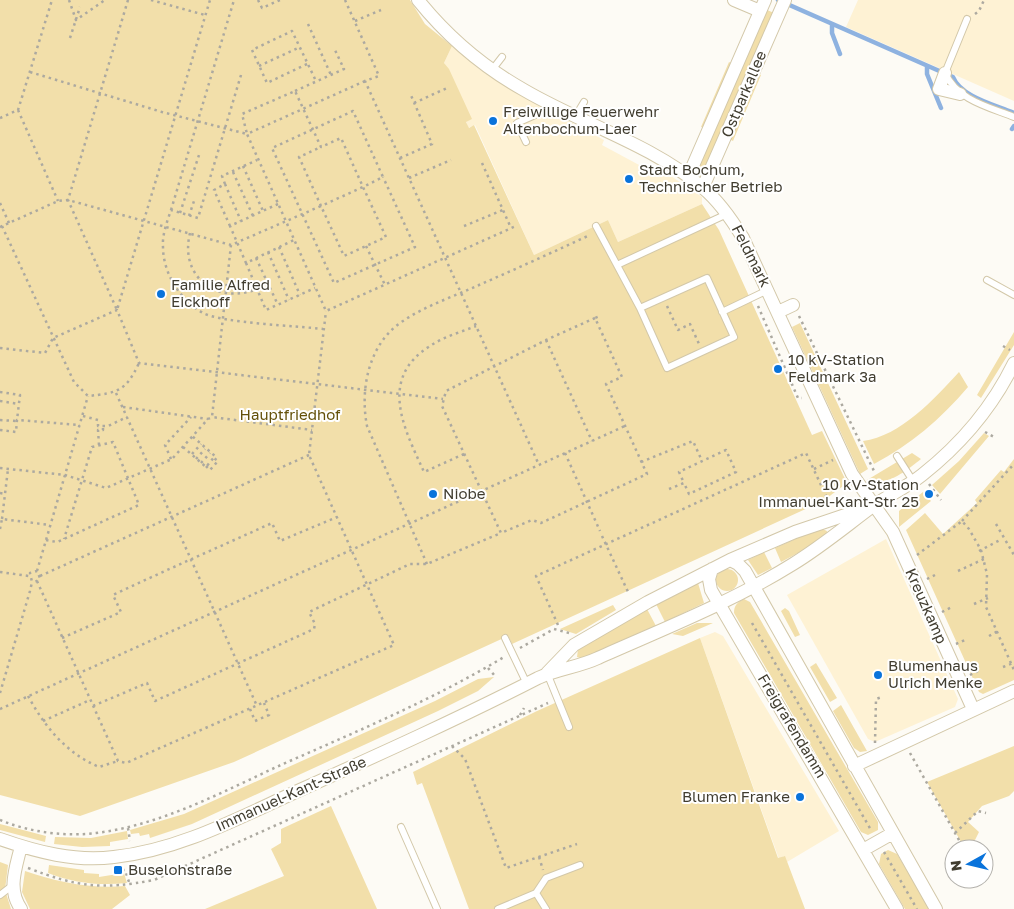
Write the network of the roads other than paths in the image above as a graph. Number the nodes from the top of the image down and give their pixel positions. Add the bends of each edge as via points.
1 (418, 0) edge
2 (734, 0) edge
3 (785, 0) edge
4 (762, 6) edge
5 (967, 19) road end
6 (502, 57) dead end
7 (492, 70) junction
8 (945, 73) junction
9 (960, 94) junction
10 (584, 102) dead end
11 (554, 106) junction
12 (575, 117) junction
13 (1014, 118) edge
14 (526, 142) dead end
15 (688, 177) junction
16 (703, 187) junction
17 (728, 214) junction
18 (597, 229) road end
19 (617, 264) junction
20 (987, 280) dead end
21 (768, 290) junction
22 (1014, 295) edge
23 (793, 306) road end
24 (640, 308) junction
25 (722, 312) junction
26 (778, 312) junction
27 (1014, 362) edge
28 (897, 456) dead end
29 (917, 478) junction
30 (873, 506) junction
31 (730, 560) junction
32 (712, 569) junction
33 (753, 586) junction
34 (719, 603) junction
35 (505, 638) dead end
36 (547, 674) junction
37 (527, 684) junction
38 (1014, 691) edge
39 (973, 710) junction
40 (569, 726) dead end
41 (854, 766) junction
42 (401, 826) dead end
43 (892, 833) junction
44 (0, 839) edge
45 (21, 846) junction
46 (863, 850) junction
47 (580, 865) dead end
48 (12, 885) junction
49 (536, 893) junction
50 (0, 895) edge
51 (21, 909) edge
52 (437, 909) edge
53 (498, 909) edge
54 (546, 909) edge
55 (897, 909) edge
56 (936, 909) edge

1 - 7 street, Feldmark via 463,48
2 - 4 street
3 - 16 street, Ostparkallee
4 - 15 street, Ostparkallee
5 - 8 lane
6 - 7 lane
7 - 11 street, Feldmark
8 - 9 lane
8 - 9 street via 939,88
9 - 13 lane
10 - 12 lane
11 - 12 street, Feldmark
11 - 14 lane via 517,123
12 - 15 street, Feldmark via 609,132
15 - 16 street, Feldmark
16 - 17 street, Feldmark
17 - 19 lane
17 - 21 street, Feldmark
18 - 19 lane
19 - 24 lane
20 - 22 lane
21 - 25 lane
21 - 26 street, Feldmark
23 - 26 street
24 - 25 lane via 707,278
24 - 25 lane via 667,368 734,338
26 - 30 street, Feldmark via 852,474
27 - 29 street, Immanuel-Kant-Straße via 973,424 949,451
28 - 29 lane
29 - 30 street, Immanuel-Kant-Straße
30 - 31 street, Immanuel-Kant-Straße via 803,529
30 - 33 street, Immanuel-Kant-Straße via 834,538
30 - 39 street, Kreuzkamp via 893,532
31 - 32 street, Immanuel-Kant-Straße
31 - 33 street via 745,571
32 - 34 street via 709,579 711,590
32 - 36 street, Immanuel-Kant-Straße via 574,645
33 - 34 street, Immanuel-Kant-Straße
33 - 41 street
34 - 36 street, Immanuel-Kant-Straße via 584,665
34 - 46 street, Freigrafendamm
35 - 37 lane
36 - 37 street, Immanuel-Kant-Straße
36 - 40 lane
37 - 45 street, Immanuel-Kant-Straße via 388,750 173,845 114,857 82,859
38 - 39 street
39 - 41 street
41 - 43 street
42 - 52 lane
43 - 46 street
43 - 56 street
44 - 45 street
45 - 48 street
46 - 55 street, Freigrafendamm
47 - 49 lane via 546,878
48 - 50 lane
48 - 51 street
49 - 53 lane
49 - 54 lane

